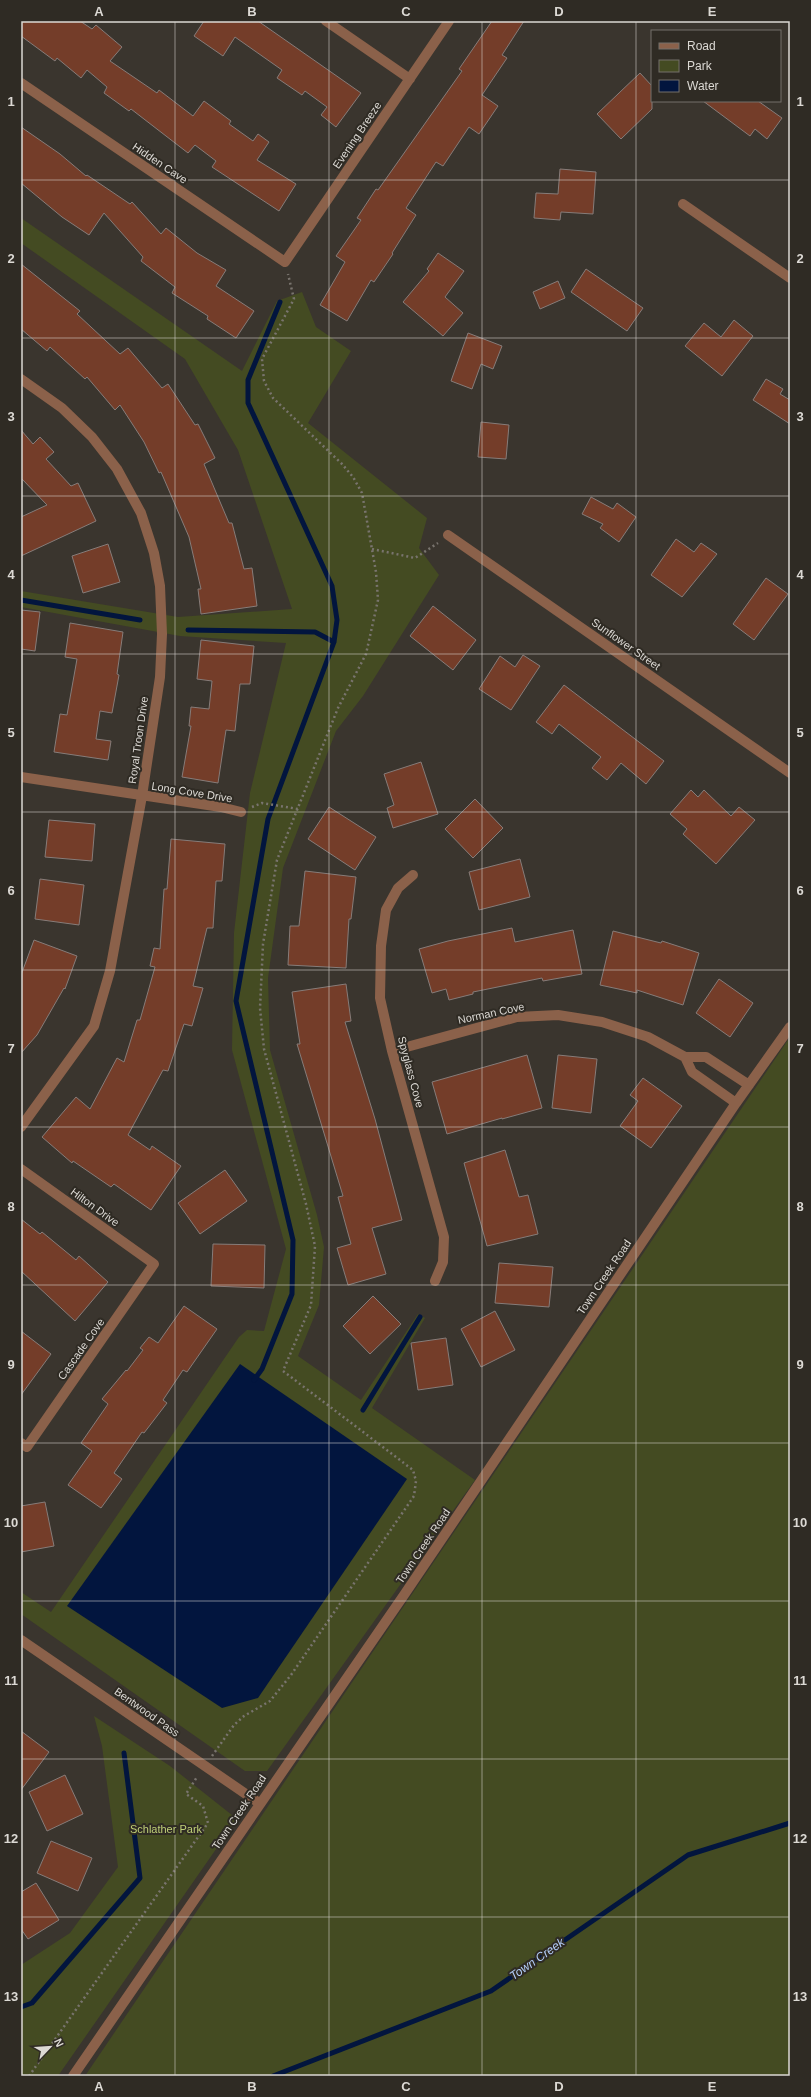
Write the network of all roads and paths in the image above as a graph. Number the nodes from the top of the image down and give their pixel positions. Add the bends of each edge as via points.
1 (326, 21) edge
2 (450, 21) edge
3 (410, 79) junction
4 (21, 83) edge
5 (683, 204) dead end
6 (285, 262) junction
7 (790, 278) edge
8 (21, 379) edge
9 (448, 535) joint
10 (372, 549) junction
11 (790, 773) edge
12 (21, 777) edge
13 (142, 796) junction
14 (298, 809) junction
15 (241, 812) joint
16 (413, 875) dead end
17 (790, 1027) edge
18 (392, 1051) junction
19 (685, 1057) junction
20 (749, 1085) junction
21 (736, 1103) junction
22 (21, 1127) edge
23 (21, 1169) edge
24 (154, 1264) joint
25 (435, 1280) dead end
26 (24, 1445) edge
27 (21, 1640) edge
28 (204, 1767) junction
29 (259, 1803) junction
30 (29, 2076) edge
31 (73, 2076) edge

1 - 3 street
2 - 3 street, Evening Breeze
3 - 6 street, Evening Breeze
4 - 6 street, Hidden Cave
5 - 7 street
6 - 10 path via 294,299 262,359 264,381 273,398 353,477 362,493
8 - 13 street, Royal Troon Drive via 62,408 96,442 117,469 141,513 154,553 160,586 160,677
9 - 10 path via 415,558
9 - 11 street, Sunflower Street
10 - 14 path via 378,600 366,654 338,708
12 - 13 street, Long Cove Drive
13 - 15 street, Long Cove Drive
13 - 22 street, Royal Troon Drive via 110,971 94,1026
14 - 15 path via 262,802
14 - 28 path via 277,860 263,944 260,1008 264,1049 306,1204 314,1246 311,1305 283,1371 413,1470 416,1481 414,1496 291,1675 270,1701 234,1725
16 - 18 street, Spyglass Cove via 398,888 386,910 381,946 380,998
17 - 20 street, Town Creek Road
18 - 19 street, Norman Cove via 517,1017 558,1015 602,1022 648,1037
18 - 25 street, Spyglass Cove via 444,1237 443,1262
19 - 20 street, Norman Cove via 706,1057
19 - 21 street via 692,1072
20 - 21 street, Town Creek Road
21 - 29 street, Town Creek Road via 413,1581
23 - 24 street, Hilton Drive
24 - 26 street, Cascade Cove
27 - 28 street, Bentwood Pass
28 - 29 street, Bentwood Pass
28 - 30 path via 186,1794 203,1806 208,1823
29 - 31 street, Town Creek Road

